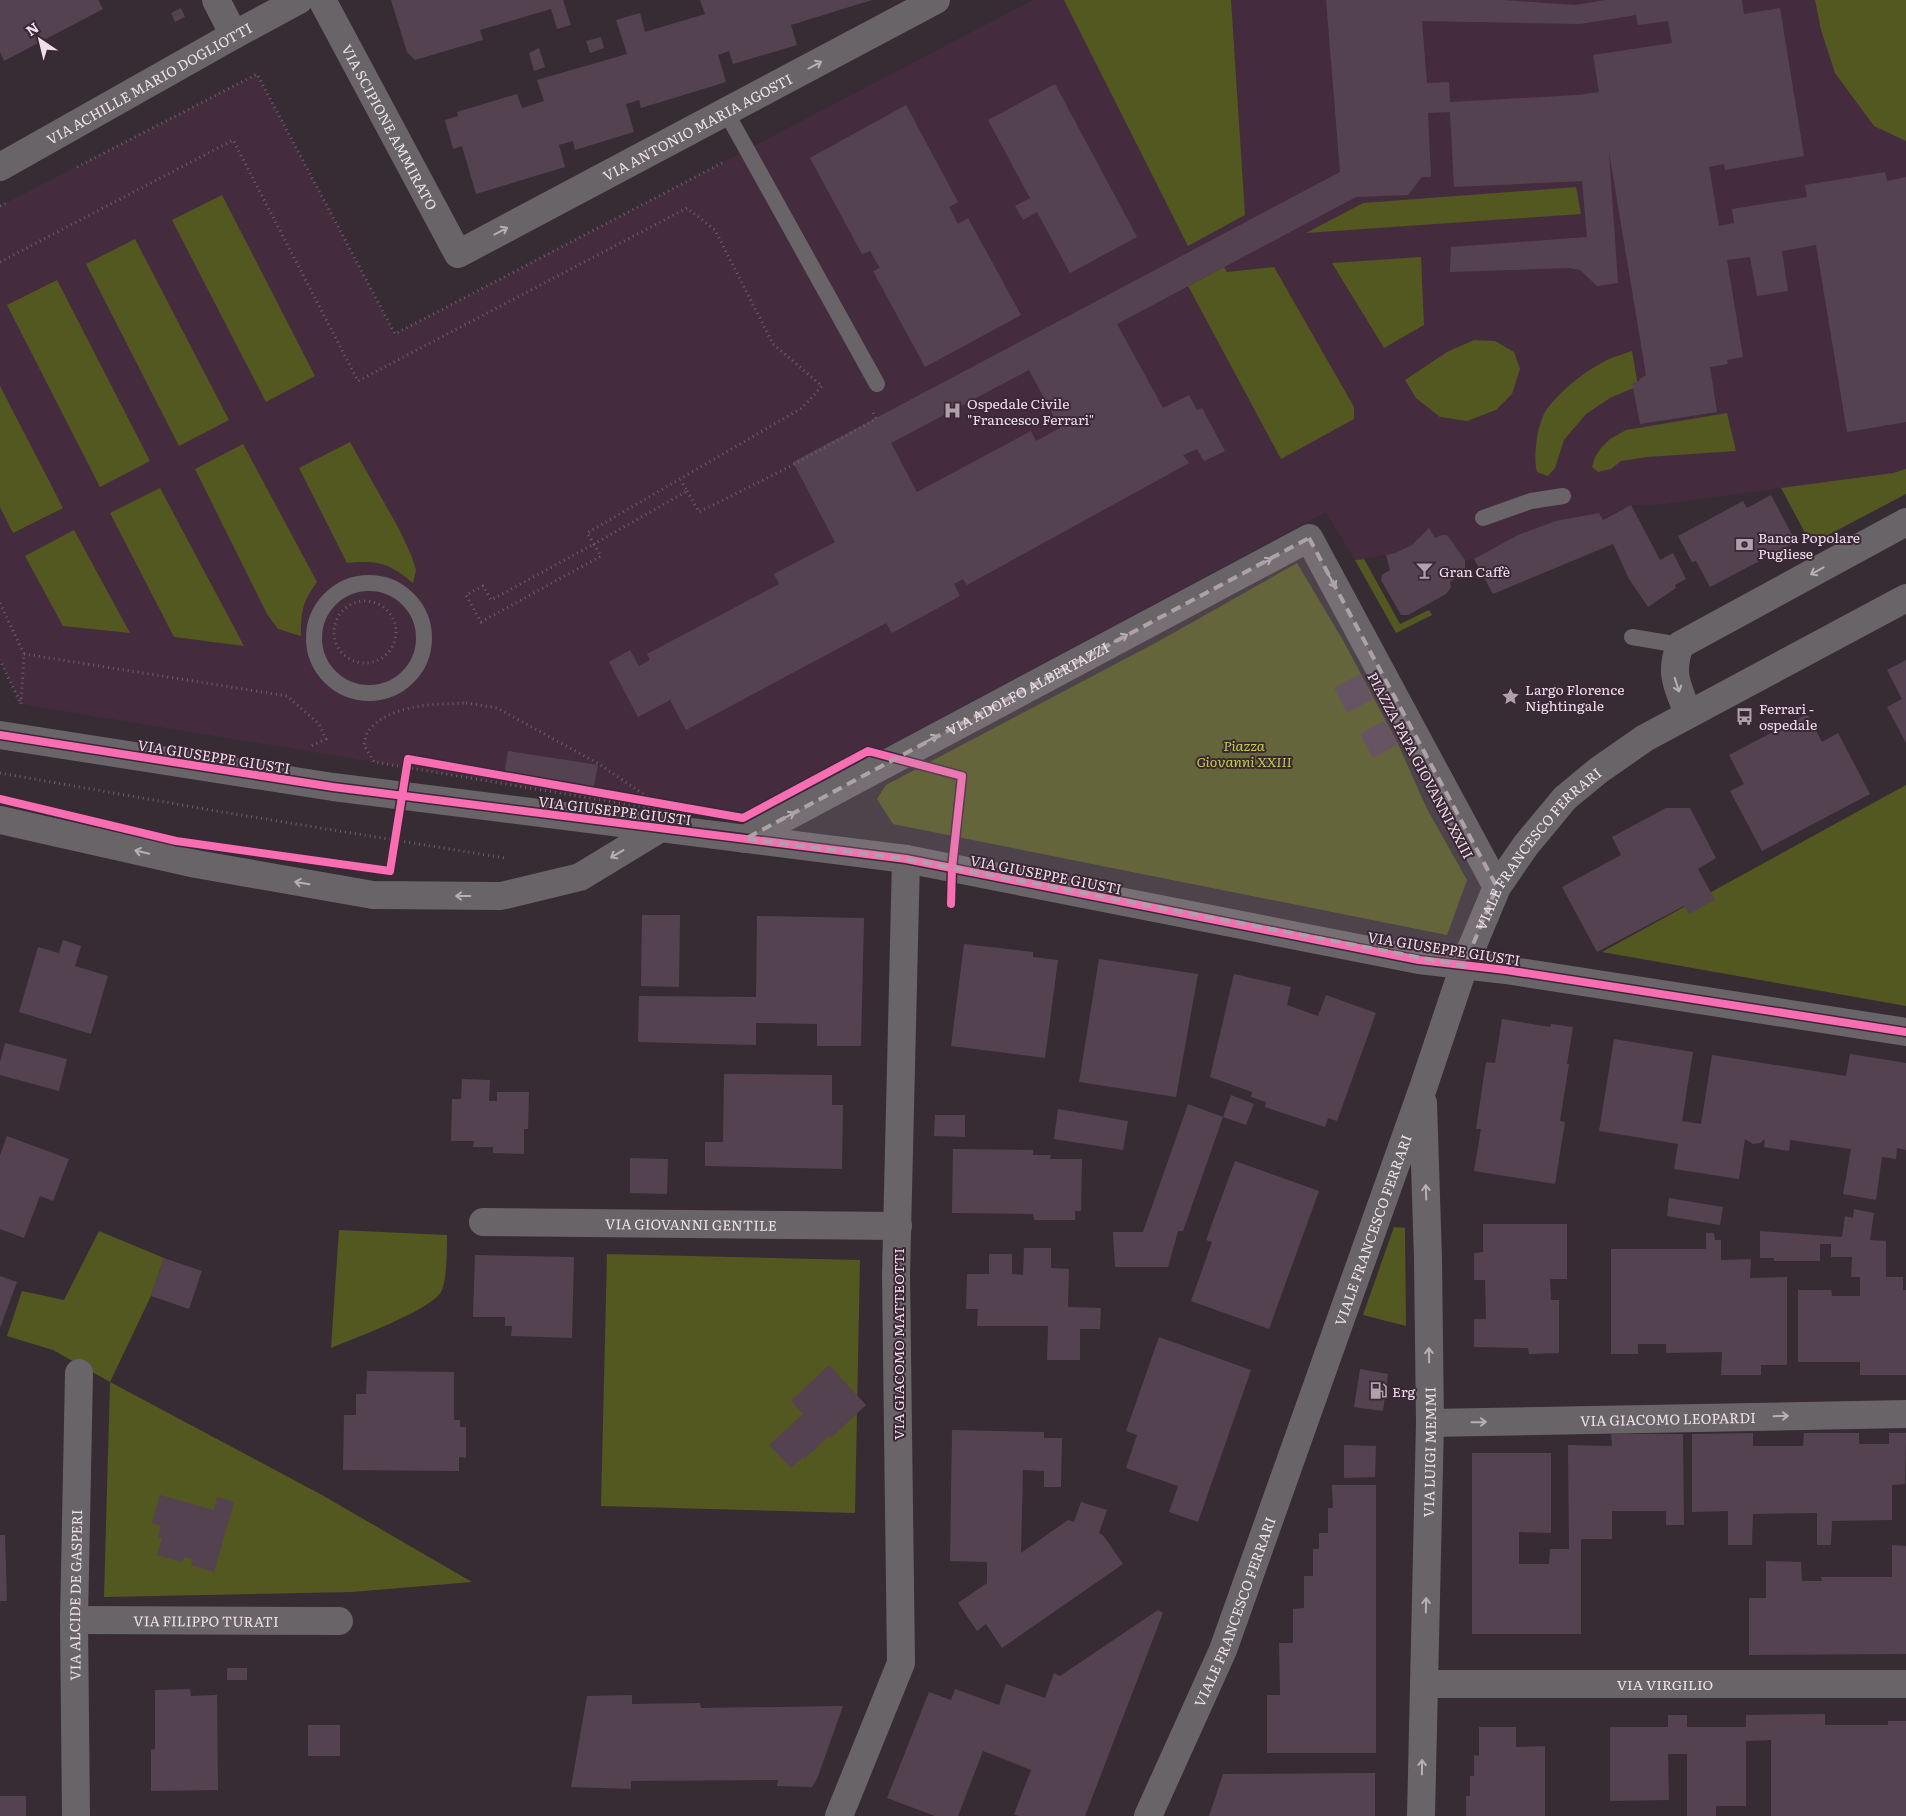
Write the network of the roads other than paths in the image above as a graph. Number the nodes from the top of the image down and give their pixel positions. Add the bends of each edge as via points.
1 (216, 0) edge
2 (300, 0) edge
3 (322, 0) edge
4 (936, 0) edge
5 (234, 35) junction
6 (726, 112) junction
7 (0, 167) edge
8 (458, 254) joint
9 (877, 384) dead end
10 (1563, 496) dead end
11 (1483, 518) dead end
12 (1906, 522) edge
13 (354, 585) joint
14 (1906, 598) edge
15 (1632, 638) dead end
16 (1680, 645) junction
17 (1688, 714) junction
18 (0, 735) edge
19 (8, 822) edge
20 (659, 829) junction
21 (745, 839) junction
22 (906, 859) junction
23 (1497, 887) junction
24 (1464, 966) junction
25 (1906, 1032) edge
26 (1423, 1088) junction
27 (483, 1222) dead end
28 (898, 1226) junction
29 (79, 1373) dead end
30 (1906, 1414) edge
31 (1430, 1423) junction
32 (74, 1620) junction
33 (339, 1621) dead end
34 (1424, 1684) junction
35 (1906, 1684) edge
36 (76, 1816) edge
37 (841, 1816) edge
38 (1148, 1816) edge
39 (1421, 1816) edge

1 - 5 street
2 - 5 street, VIA ACHILLE MARIO DOGLIOTTI
3 - 8 street, VIA SCIPIONE AMMIRATO
6 -> 4 street, VIA ANTONIO MARIA AGOSTI
5 - 7 street, VIA ACHILLE MARIO DOGLIOTTI
8 -> 6 street, VIA ANTONIO MARIA AGOSTI
6 - 9 lane
10 - 11 lane via 1531,501
12 -> 16 street
13 - 13 lane via 326,602 317,618 313,636 316,654 324,670 337,684 354,691 383,691 397,685 418,663 424,632 420,617 412,603 386,585 370,582
14 - 17 street, VIALE FRANCESCO FERRARI
15 - 16 lane
16 -> 17 street via 1674,661 1675,678
17 - 23 street, VIALE FRANCESCO FERRARI via 1645,738 1565,798
18 - 20 street, VIA GIUSEPPE GIUSTI via 332,787
20 -> 19 street, VIA GIUSEPPE GIUSTI via 580,877 502,896 373,895 196,864
20 - 21 street, VIA GIUSEPPE GIUSTI
21 - 22 street, VIA GIUSEPPE GIUSTI
21 -> 23 street, VIA ADOLFO ALBERTAZZI via 1309,538
22 - 24 street, VIA GIUSEPPE GIUSTI via 1419,960
22 - 28 street, VIA GIACOMO MATTEOTTI
23 - 24 street, VIALE FRANCESCO FERRARI
24 - 25 street, VIA GIUSEPPE GIUSTI
24 - 26 street, VIALE FRANCESCO FERRARI
31 -> 26 street, VIA LUIGI MEMMI
26 - 38 street, VIALE FRANCESCO FERRARI via 1223,1650
27 - 28 street, VIA GIOVANNI GENTILE
28 - 37 street, VIA GIACOMO MATTEOTTI via 901,1663
29 - 32 street, VIA ALCIDE DE GASPERI
31 -> 30 street, VIA GIACOMO LEOPARDI
34 -> 31 street, VIA LUIGI MEMMI
32 - 33 street, VIA FILIPPO TURATI
32 - 36 street, VIA ALCIDE DE GASPERI
34 - 35 street, VIA VIRGILIO
39 -> 34 street, VIA LUIGI MEMMI

